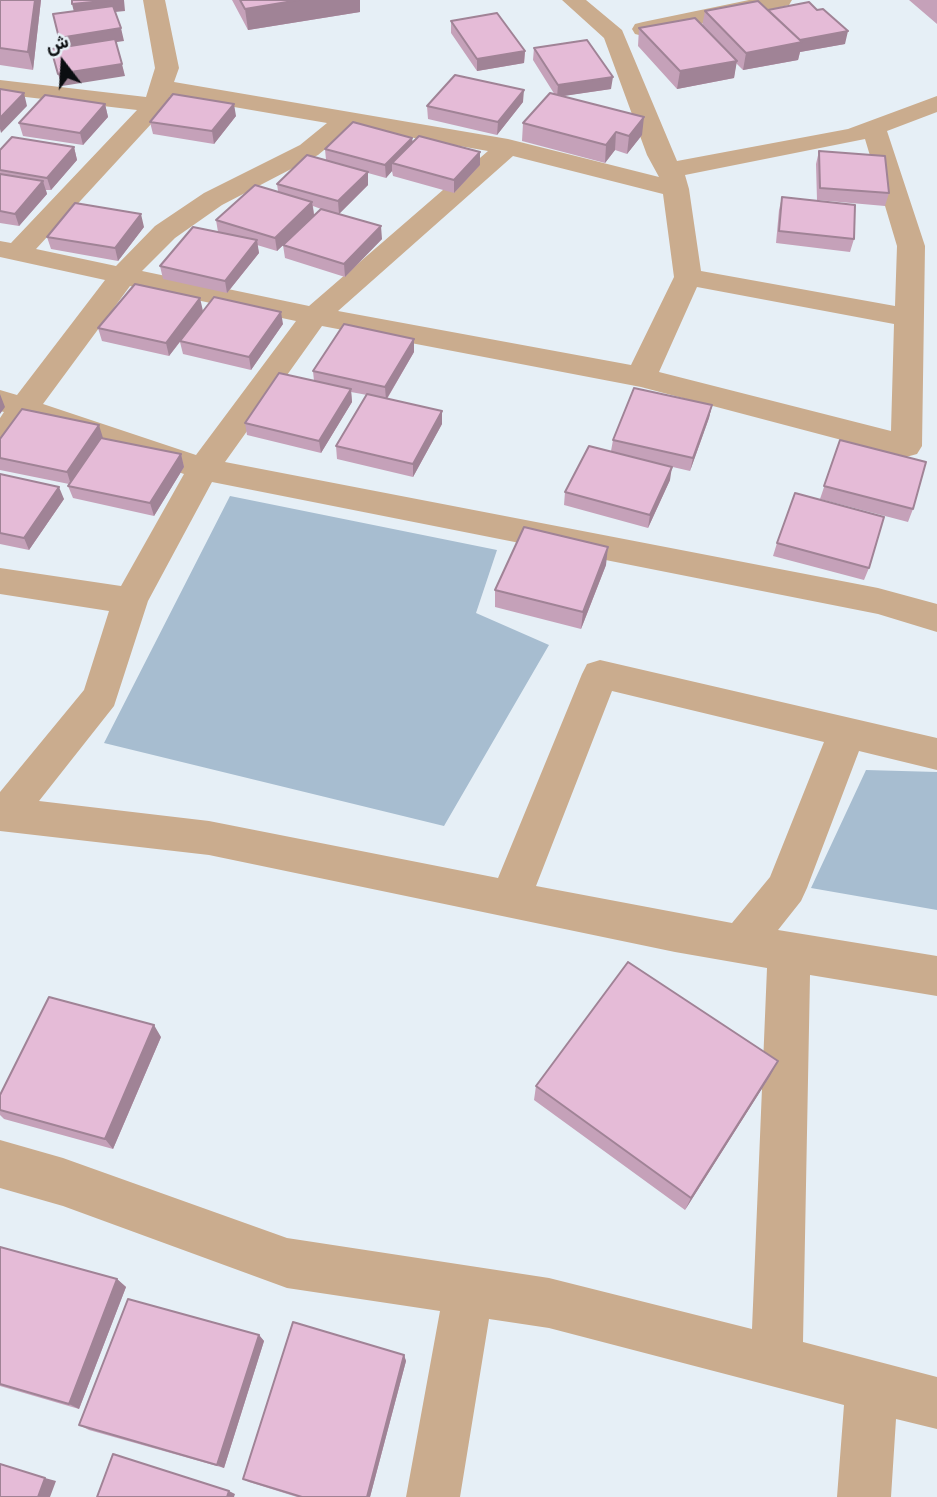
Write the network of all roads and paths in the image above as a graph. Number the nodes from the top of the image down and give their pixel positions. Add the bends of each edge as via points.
1 (153, 0) edge
2 (573, 0) edge
3 (781, 0) edge
4 (614, 35) junction
5 (0, 87) edge
6 (158, 96) junction
7 (937, 103) edge
8 (347, 120) junction
9 (874, 128) junction
10 (508, 147) junction
11 (673, 179) junction
12 (924, 244) edge
13 (9, 250) edge
14 (123, 275) junction
15 (688, 277) junction
16 (315, 316) junction
17 (909, 318) junction
18 (641, 377) junction
19 (13, 404) edge
20 (0, 440) edge
21 (203, 469) junction
22 (0, 581) edge
23 (130, 601) junction
24 (937, 618) edge
25 (846, 734) junction
26 (937, 754) edge
27 (3, 814) edge
28 (510, 900) junction
29 (741, 944) junction
30 (789, 951) junction
31 (937, 976) edge
32 (0, 1164) edge
33 (469, 1290) junction
34 (777, 1361) junction
35 (872, 1386) junction
36 (937, 1403) edge
37 (433, 1497) edge
38 (864, 1497) edge

1 - 6 street via 167,68
2 - 4 street
3 - 4 street
4 - 11 street
5 - 6 street
6 - 8 street
6 - 13 street
7 - 9 street
8 - 10 street
8 - 14 street via 309,150 184,219
9 - 11 street
9 - 12 street
10 - 11 street
10 - 16 street
11 - 15 street
12 - 17 street
13 - 14 street
14 - 16 street
14 - 19 street
15 - 17 street
15 - 18 street
16 - 18 street
16 - 21 street
17 - 18 street via 906,446
19 - 20 street
19 - 21 street
21 - 23 street
21 - 24 street via 878,601
22 - 23 street
23 - 27 street via 101,696
25 - 26 street
25 - 28 street via 600,674
25 - 29 street via 786,888
27 - 28 street via 209,838
28 - 29 street
29 - 30 street
30 - 31 street
30 - 34 street
32 - 33 street via 63,1182 287,1263
33 - 34 street via 550,1303
33 - 37 street
34 - 35 street
35 - 36 street
35 - 38 street

